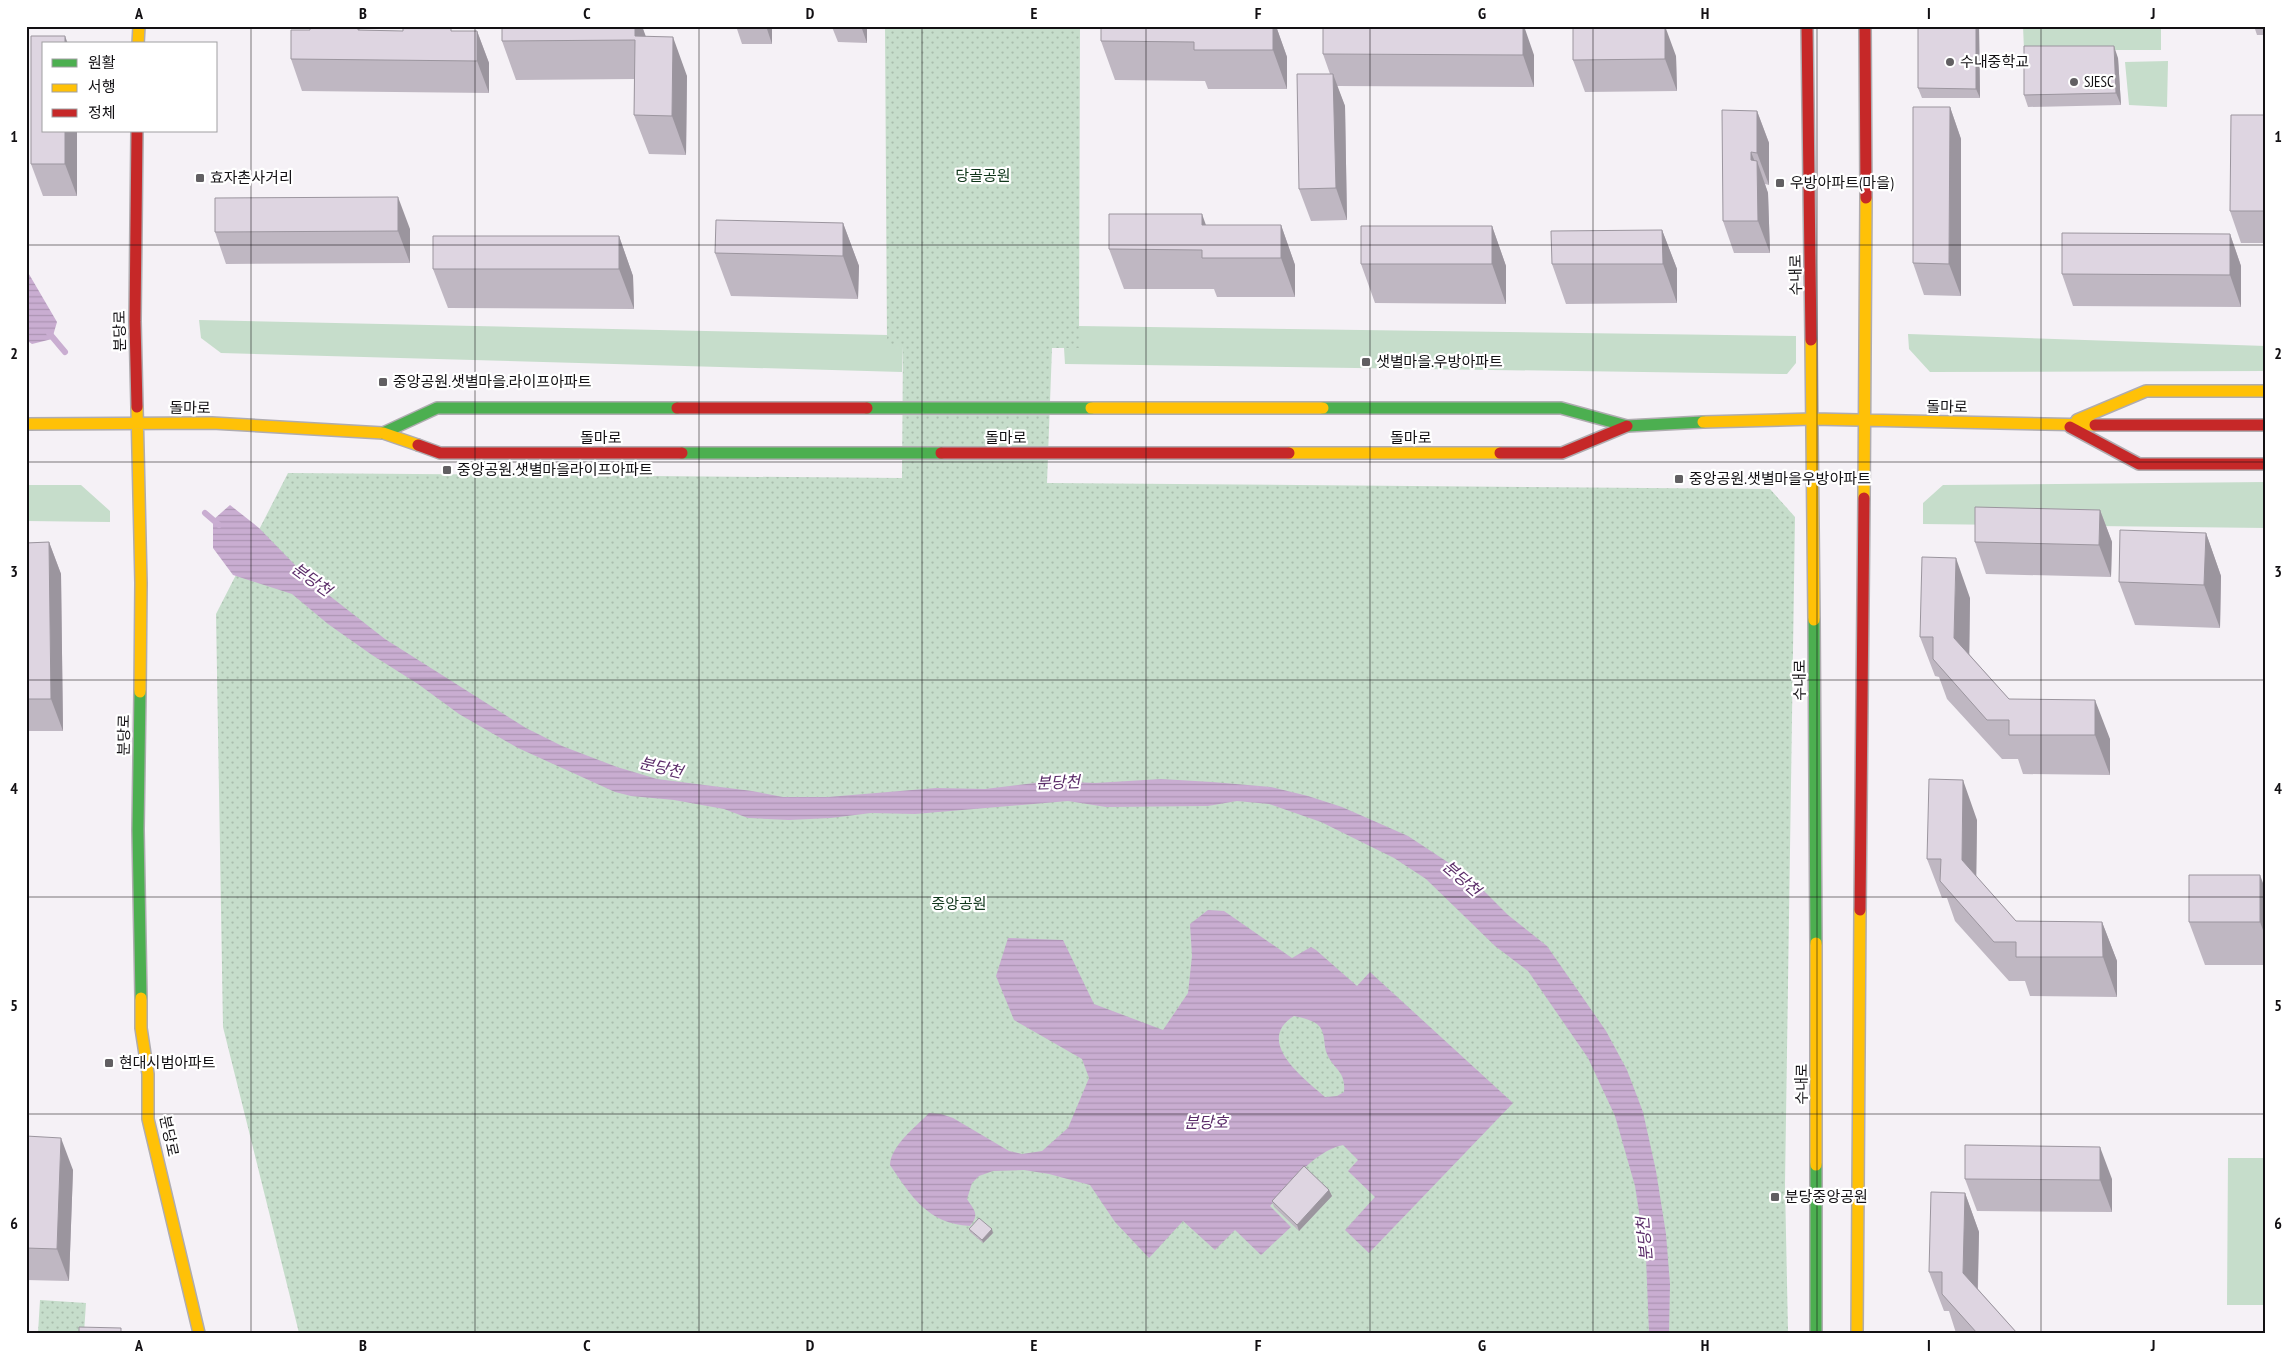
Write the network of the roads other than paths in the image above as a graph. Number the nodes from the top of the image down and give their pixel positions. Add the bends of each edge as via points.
1 (139, 26) edge
2 (1808, 26) edge
3 (1865, 26) edge
4 (138, 42) edge
5 (137, 132) edge
6 (2266, 391) edge
7 (1813, 419) junction
8 (1864, 420) junction
9 (138, 422) junction
10 (26, 424) edge
11 (2066, 425) junction
12 (2266, 425) edge
13 (1627, 426) junction
14 (383, 433) junction
15 (2266, 464) edge
16 (199, 1333) edge
17 (1816, 1333) edge
18 (1857, 1333) edge

1 - 4 main road
2 - 7 main road, 수내로
3 - 8 main road
5 - 9 main road, 분당로 via 135,321
6 - 11 main road via 2146,391
7 - 8 main road, 돌마로
7 - 13 main road, 돌마로
7 - 17 main road, 수내로
8 - 11 main road, 돌마로
8 - 18 main road
9 - 10 main road, 돌마로
9 - 14 main road, 돌마로
9 - 16 main road, 분당로 via 141,1028 148,1074 148,1120
11 - 12 main road, 돌마로
11 - 15 main road via 2139,464
13 - 14 main road, 돌마로 via 1561,408 437,408
13 - 14 main road, 돌마로 via 1562,454 440,453

